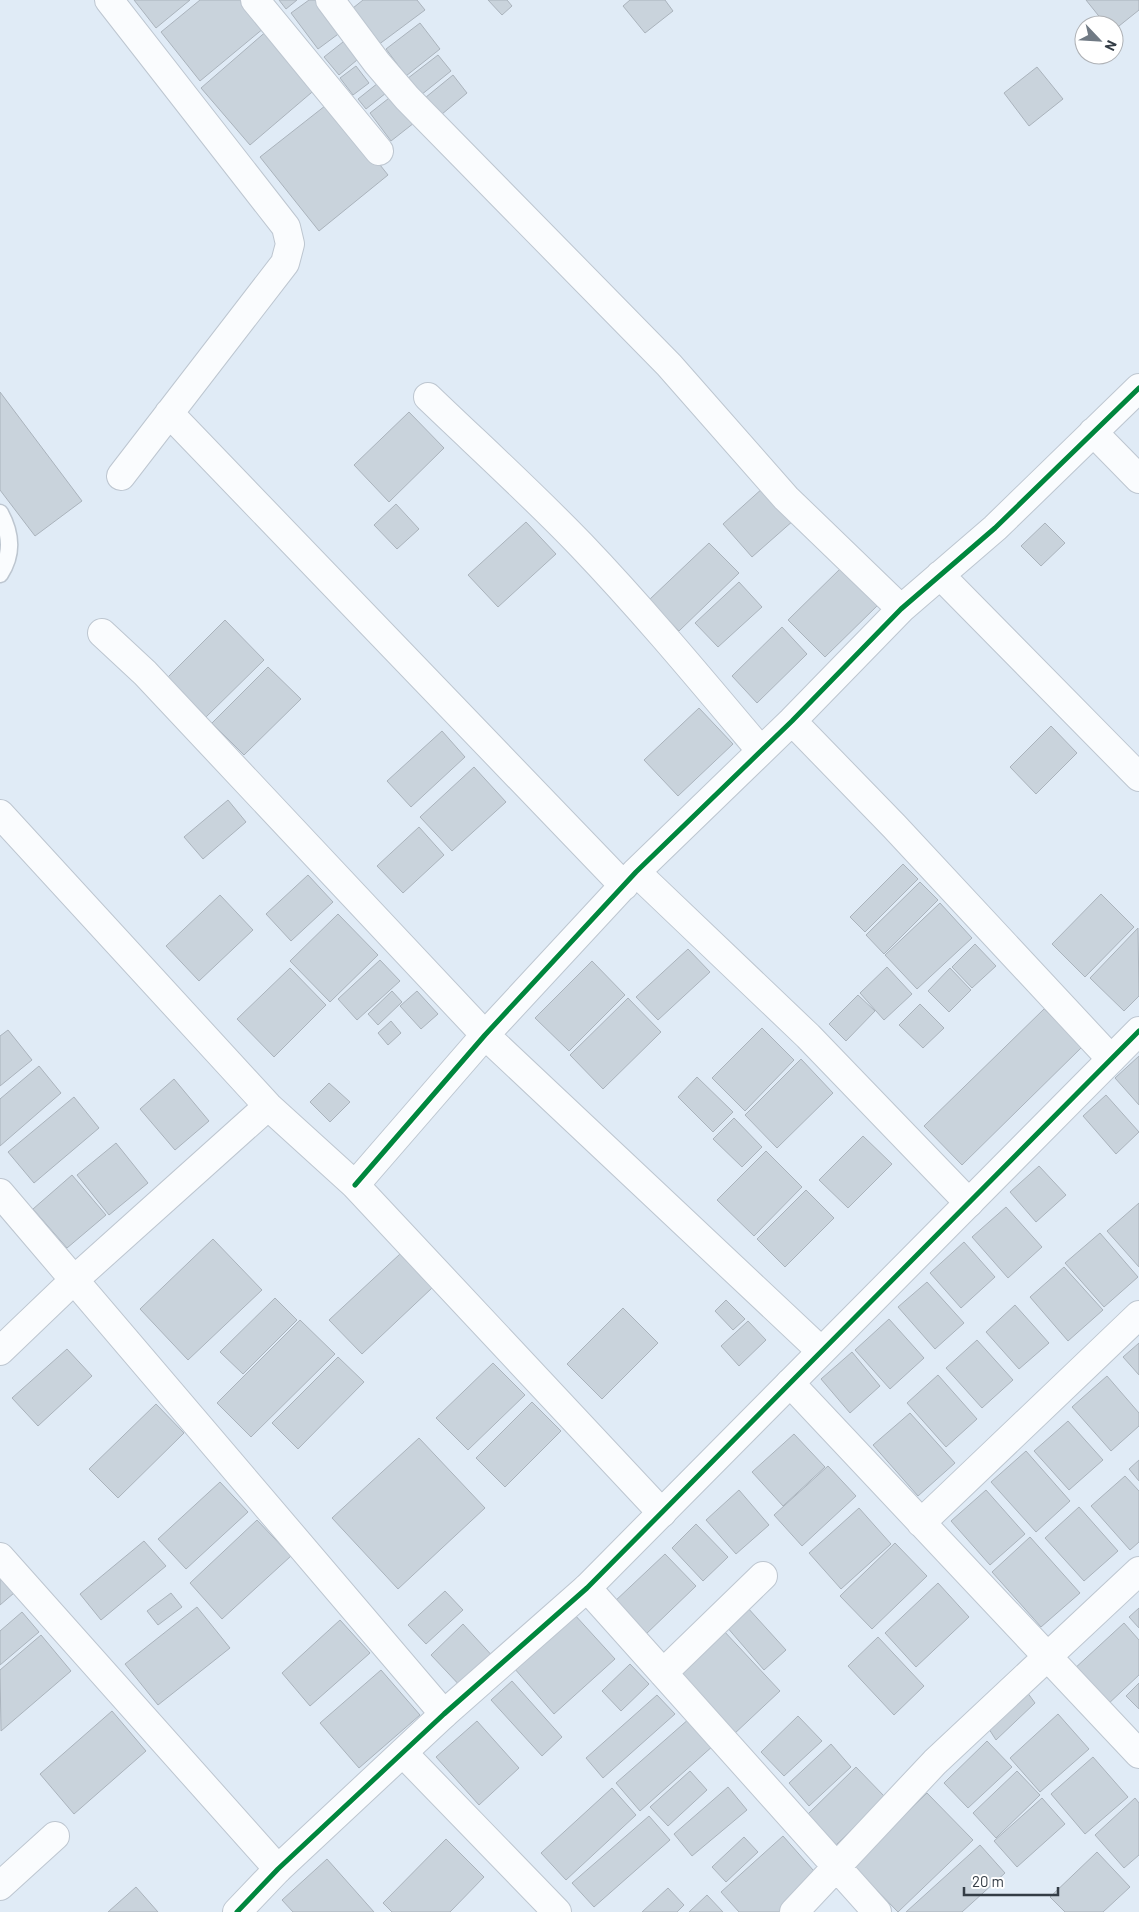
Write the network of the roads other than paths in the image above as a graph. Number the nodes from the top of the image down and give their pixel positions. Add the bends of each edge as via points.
1 (110, 0) edge
2 (255, 0) edge
3 (330, 0) edge
4 (379, 151) dead end
5 (1139, 388) edge
6 (428, 397) dead end
7 (169, 413) junction
8 (1093, 432) junction
9 (121, 476) dead end
10 (1139, 480) edge
11 (0, 513) edge
12 (0, 574) edge
13 (940, 575) junction
14 (900, 609) junction
15 (102, 633) dead end
16 (792, 721) junction
17 (760, 751) junction
18 (1139, 777) edge
19 (0, 814) edge
20 (630, 879) junction
21 (1139, 1031) edge
22 (486, 1035) junction
23 (1111, 1059) junction
24 (268, 1106) junction
25 (354, 1185) junction
26 (0, 1193) edge
27 (969, 1202) junction
28 (73, 1281) junction
29 (1139, 1315) edge
30 (820, 1350) junction
31 (0, 1351) edge
32 (790, 1383) junction
33 (662, 1513) junction
34 (921, 1523) junction
35 (0, 1557) edge
36 (1139, 1571) edge
37 (763, 1576) dead end
38 (587, 1588) junction
39 (1047, 1656) junction
40 (663, 1673) junction
41 (444, 1714) junction
42 (403, 1753) junction
43 (1139, 1754) edge
44 (55, 1836) dead end
45 (838, 1867) junction
46 (278, 1869) junction
47 (0, 1886) edge
48 (237, 1912) edge
49 (557, 1912) edge
50 (794, 1912) edge
51 (877, 1912) edge

1 - 7 street via 286,227 290,244 285,263
2 - 4 street
3 - 14 street via 407,98 669,365 786,498
5 - 8 street
6 - 17 street via 592,557 673,645
7 - 9 street
7 - 20 street
8 - 10 street
8 - 13 street via 995,528
11 - 12 lane via 9,529 10,548
13 - 14 street
13 - 18 street
14 - 16 street
15 - 22 street via 145,673
16 - 17 street
16 - 23 street
17 - 20 street
19 - 24 street
20 - 22 street
20 - 27 street via 808,1036
21 - 23 street
22 - 25 street
22 - 30 street
23 - 27 street
24 - 25 street
24 - 28 street
25 - 33 street
26 - 28 street
27 - 30 street
28 - 31 street
28 - 41 street
29 - 34 street
30 - 32 street
32 - 33 street
32 - 34 street
33 - 38 street
34 - 39 street
35 - 46 street
36 - 39 street
37 - 40 street
38 - 40 street
38 - 41 street
39 - 43 street
39 - 45 street via 935,1762
40 - 45 street
41 - 42 street
42 - 46 street
42 - 49 street
44 - 47 street
45 - 50 street
45 - 51 street
46 - 48 street

